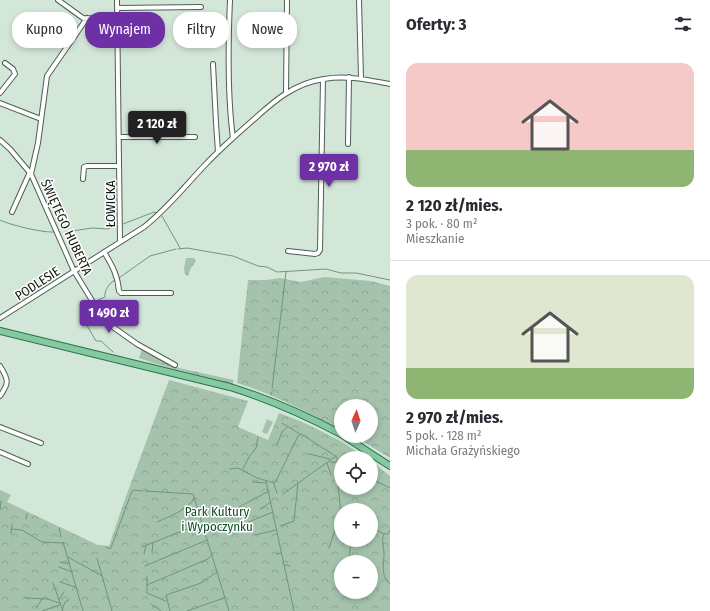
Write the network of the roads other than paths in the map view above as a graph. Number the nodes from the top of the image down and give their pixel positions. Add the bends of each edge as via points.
1 (58, 0) edge
2 (117, 0) edge
3 (230, 0) edge
4 (287, 0) edge
5 (359, 0) edge
6 (201, 7) dead end
7 (117, 8) junction
8 (117, 12) edge
9 (85, 18) edge
10 (85, 21) edge
11 (117, 48) edge
12 (4, 63) dead end
13 (213, 64) dead end
14 (349, 77) junction
15 (361, 78) junction
16 (323, 79) junction
17 (390, 84) edge
18 (286, 92) junction
19 (0, 94) edge
20 (0, 103) edge
21 (41, 119) junction
22 (119, 137) junction
23 (195, 137) dead end
24 (233, 138) junction
25 (0, 140) edge
26 (348, 144) dead end
27 (218, 152) junction
28 (119, 166) junction
29 (30, 173) junction
30 (83, 179) dead end
31 (12, 212) dead end
32 (120, 242) junction
33 (288, 251) dead end
34 (104, 252) junction
35 (74, 271) junction
36 (171, 293) dead end
37 (0, 318) edge
38 (0, 331) edge
39 (175, 365) dead end
40 (0, 366) edge
41 (0, 396) edge
42 (0, 427) edge
43 (334, 431) edge
44 (40, 443) dead end
45 (355, 443) edge
46 (0, 452) edge
47 (28, 464) dead end
48 (390, 466) edge

1 - 9 street
2 - 7 street, ŁOWICKA
3 - 24 street via 229,58
4 - 18 street
5 - 15 street
6 - 7 street
7 - 8 street, ŁOWICKA
10 - 21 street via 47,76
11 - 22 street, ŁOWICKA
12 - 19 street via 13,69 15,74
13 - 27 street
14 - 15 street, PODLESIE
14 - 16 street, PODLESIE
14 - 26 street
15 - 17 street, PODLESIE
16 - 18 street, PODLESIE
16 - 33 street via 320,250 315,254
18 - 24 street, PODLESIE
20 - 21 street
21 - 29 street via 36,155
22 - 23 street
22 - 28 street, ŁOWICKA
24 - 27 street, PODLESIE
25 - 29 street, ŚWIĘTEGO HUBERTA
27 - 32 street, PODLESIE via 158,216
28 - 30 street, ŁOWICKA via 84,167
28 - 32 street, ŁOWICKA
29 - 31 street, ŚWIĘTEGO HUBERTA
29 - 35 street, ŚWIĘTEGO HUBERTA
32 - 34 street, PODLESIE
34 - 35 street, PODLESIE
34 - 36 street via 115,271 121,293
35 - 37 street, PODLESIE
35 - 39 street, ŚWIĘTEGO HUBERTA via 108,323 137,344
38 - 43 main road via 230,387 294,411
40 - 41 street via 8,382
42 - 44 street
45 - 48 main road
46 - 47 street

